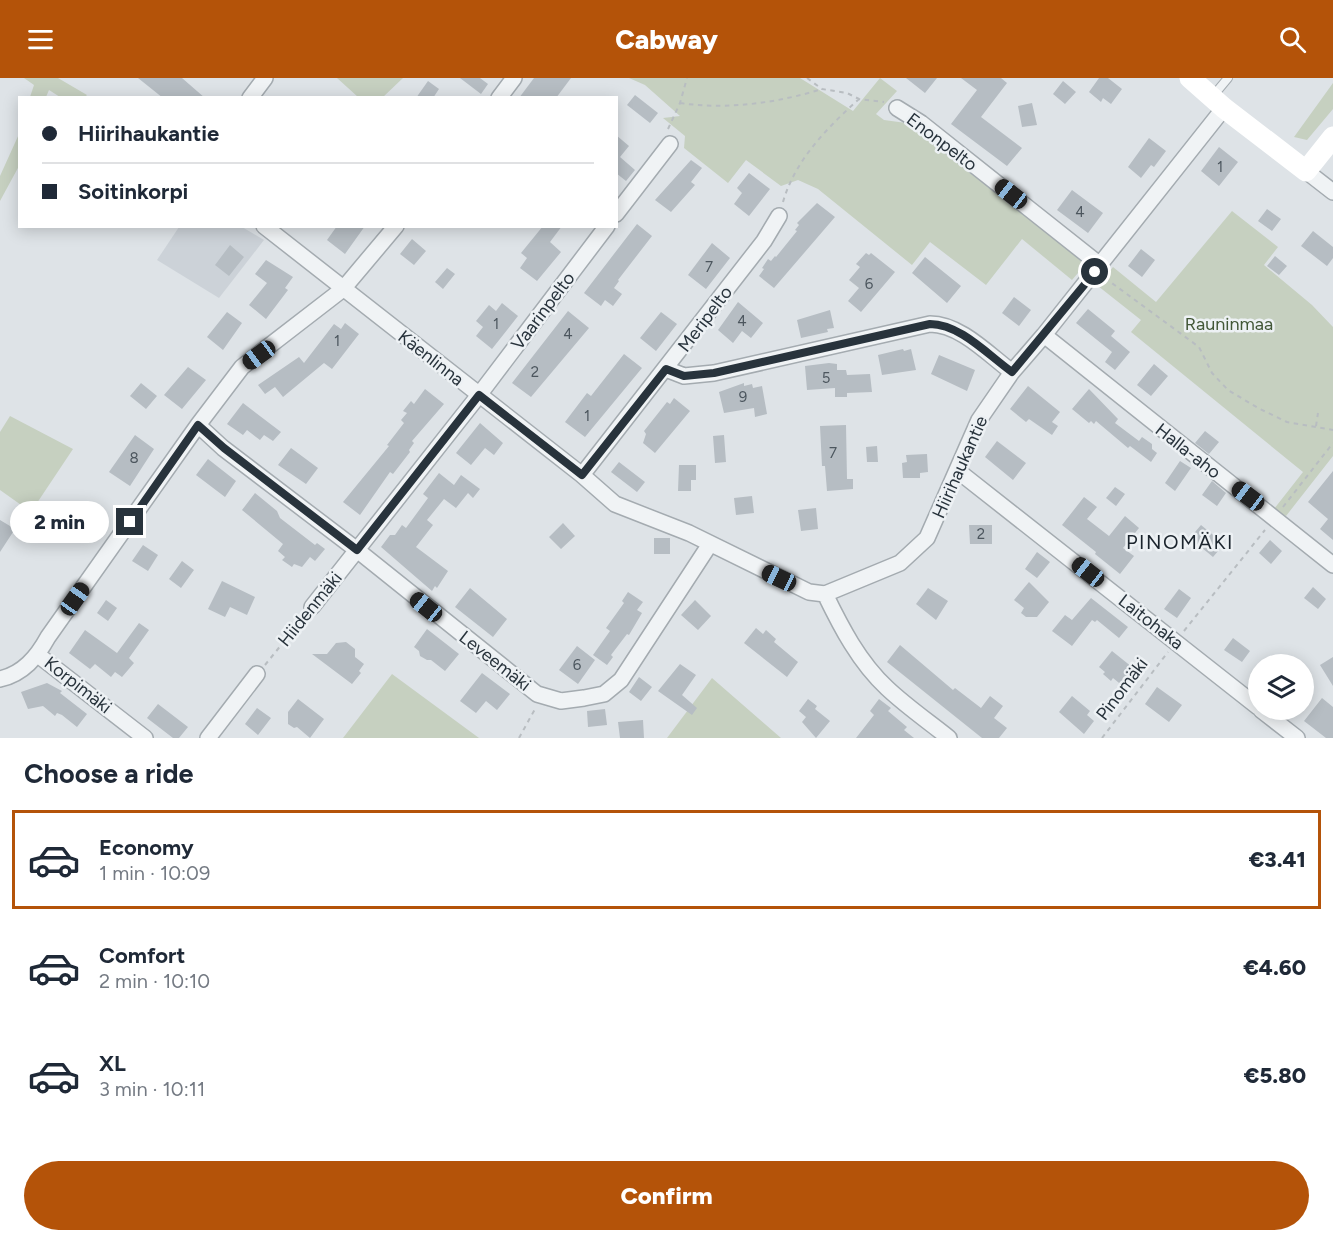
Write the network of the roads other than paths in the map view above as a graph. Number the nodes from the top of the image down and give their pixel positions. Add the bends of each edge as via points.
1 (265, 78) edge
2 (514, 78) edge
3 (1190, 78) edge
4 (1228, 78) edge
5 (252, 96) edge
6 (500, 96) edge
7 (1218, 103) junction
8 (897, 108) road end
9 (1333, 137) edge
10 (670, 144) road end
11 (1306, 171) junction
12 (1333, 192) edge
13 (618, 211) edge
14 (779, 216) road end
15 (267, 228) edge
16 (394, 228) edge
17 (605, 228) edge
18 (1098, 268) junction
19 (344, 289) junction
20 (1044, 335) junction
21 (666, 369) junction
22 (1012, 372) junction
23 (479, 395) junction
24 (198, 425) junction
25 (958, 471) junction
26 (582, 475) junction
27 (711, 544) junction
28 (357, 550) junction
29 (1333, 565) edge
30 (825, 594) junction
31 (312, 607) road end
32 (38, 655) junction
33 (257, 674) road end
34 (0, 679) edge
35 (1248, 698) edge
36 (1275, 720) edge
37 (145, 738) edge
38 (208, 738) edge
39 (949, 738) edge
40 (1297, 738) edge

1 - 5 street
2 - 6 street
3 - 7 street
4 - 7 lane
7 - 11 street
7 - 18 street, Hiirihaukantie
8 - 18 street, Enonpelto via 921,123
9 - 11 street
10 - 13 street
11 - 12 street
14 - 21 street, Meripelto
15 - 19 street, Käenlinna
16 - 19 street
17 - 23 street, Vaarinpelto
18 - 20 street, Hiirihaukantie
19 - 23 street, Käenlinna
19 - 24 street via 242,368
20 - 22 street, Hiirihaukantie
20 - 29 street, Halla-aho
21 - 22 street via 684,376 714,373 940,324 954,329
21 - 26 street, Meripelto
22 - 25 street, Hiirihaukantie via 979,420
23 - 26 street, Käenlinna
23 - 28 street, Hiidenmäki
24 - 28 street, Leveemäki
24 - 32 street
25 - 30 street, Hiirihaukantie via 931,530 913,553 900,563
25 - 35 street, Laitohaka
26 - 27 street, Käenlinna via 615,504
27 - 28 street, Leveemäki via 621,680 604,694 561,701 537,694
27 - 30 street, Käenlinna via 809,592
28 - 31 street, Hiidenmäki
30 - 39 street via 859,656 886,688
32 - 34 street via 27,666
32 - 37 street, Korpimäki
33 - 38 street
36 - 40 street, Laitohaka

